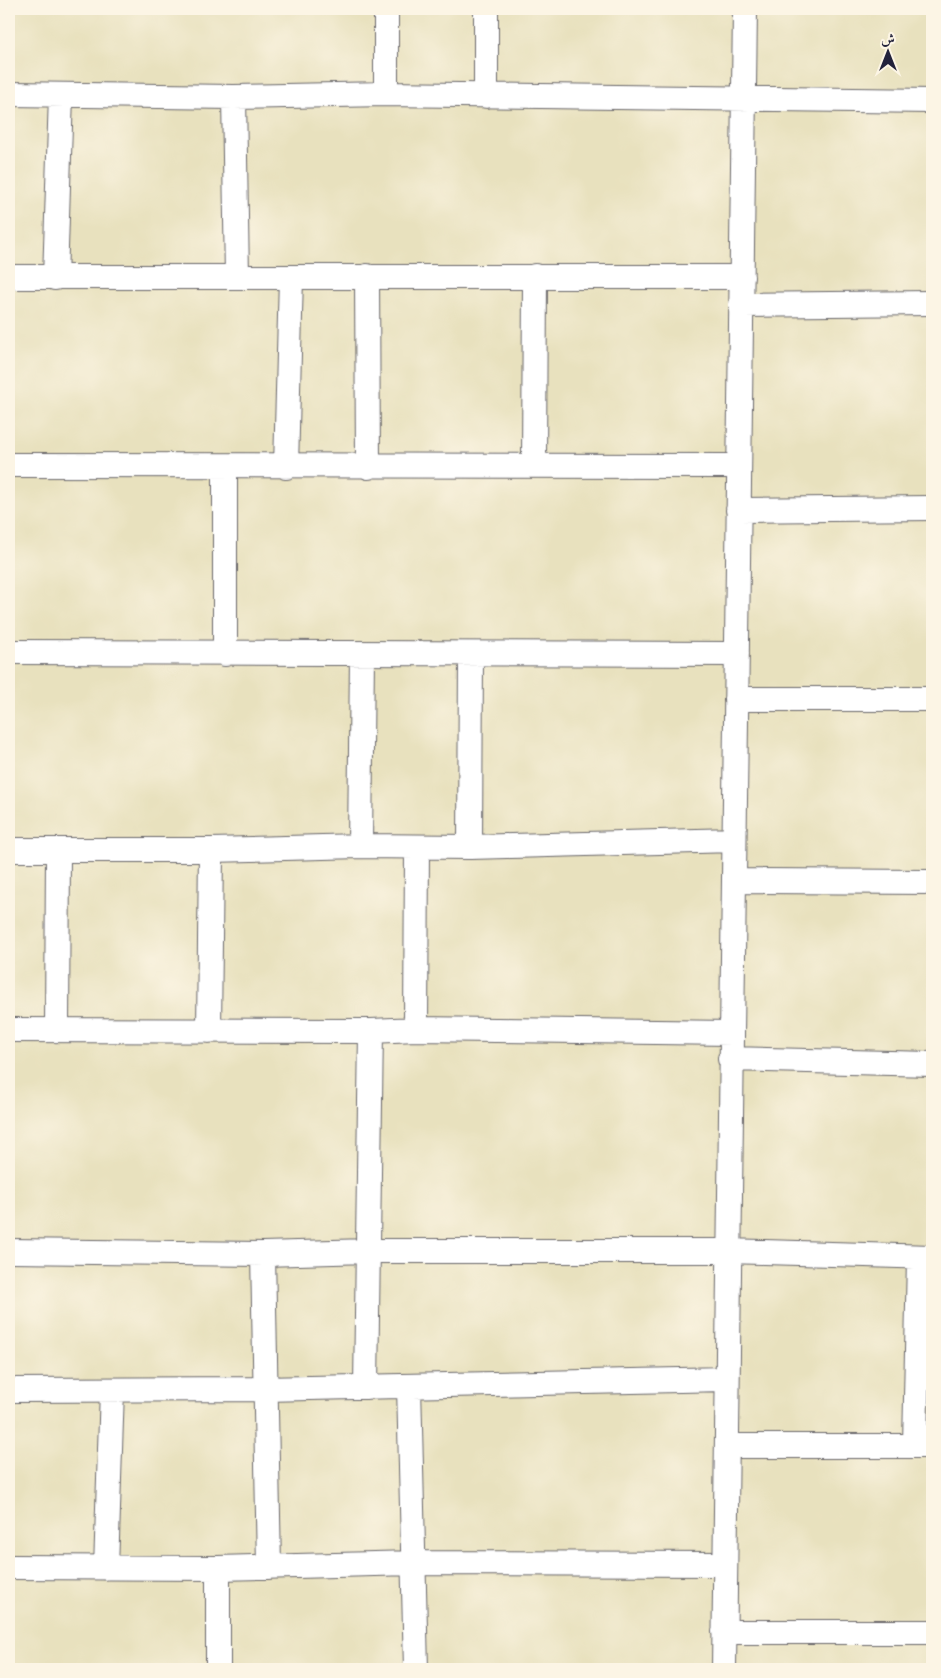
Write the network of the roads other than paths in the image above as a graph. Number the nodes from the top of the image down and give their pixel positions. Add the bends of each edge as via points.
1 (386, 9) edge
2 (486, 9) edge
3 (745, 9) edge
4 (9, 94) edge
5 (386, 94) junction
6 (61, 95) junction
7 (486, 96) junction
8 (234, 97) junction
9 (744, 99) junction
10 (932, 102) edge
11 (366, 276) junction
12 (535, 276) junction
13 (9, 277) edge
14 (291, 277) junction
15 (56, 278) junction
16 (237, 278) junction
17 (742, 278) junction
18 (932, 303) edge
19 (741, 305) junction
20 (9, 465) edge
21 (534, 466) junction
22 (739, 466) junction
23 (225, 467) junction
24 (286, 467) junction
25 (368, 467) junction
26 (932, 508) edge
27 (738, 510) junction
28 (9, 652) edge
29 (225, 654) junction
30 (362, 654) junction
31 (471, 654) junction
32 (737, 654) junction
33 (736, 700) junction
34 (932, 700) edge
35 (734, 840) junction
36 (360, 846) junction
37 (417, 847) junction
38 (470, 847) junction
39 (9, 850) edge
40 (211, 850) junction
41 (58, 851) junction
42 (734, 881) junction
43 (932, 882) edge
44 (416, 1029) junction
45 (9, 1030) edge
46 (57, 1030) junction
47 (209, 1031) junction
48 (370, 1031) junction
49 (732, 1033) junction
50 (730, 1059) junction
51 (932, 1064) edge
52 (9, 1251) edge
53 (368, 1251) junction
54 (727, 1251) junction
55 (264, 1254) junction
56 (925, 1258) edge
57 (727, 1379) junction
58 (366, 1386) junction
59 (409, 1386) junction
60 (264, 1389) junction
61 (9, 1390) edge
62 (112, 1390) junction
63 (924, 1445) edge
64 (726, 1446) junction
65 (413, 1563) junction
66 (725, 1564) junction
67 (9, 1567) edge
68 (269, 1567) junction
69 (106, 1568) junction
70 (218, 1568) junction
71 (724, 1632) junction
72 (932, 1632) edge
73 (218, 1669) edge
74 (416, 1669) edge
75 (724, 1669) edge

1 - 5 street
2 - 7 street
3 - 9 street
4 - 6 street
5 - 7 street
5 - 8 street
6 - 8 street
6 - 15 street
7 - 9 street
8 - 16 street
9 - 10 street
9 - 17 street
11 - 12 street
11 - 14 street
11 - 25 street
12 - 17 street
12 - 21 street
13 - 15 street
14 - 16 street
14 - 24 street
15 - 16 street
17 - 19 street
18 - 19 street
19 - 22 street
20 - 23 street
21 - 22 street
21 - 25 street
22 - 27 street
23 - 24 street
23 - 29 street
24 - 25 street
26 - 27 street
27 - 32 street
28 - 29 street
29 - 30 street
30 - 31 street
30 - 36 street
31 - 32 street
31 - 38 street
32 - 33 street
33 - 34 street
33 - 35 street
35 - 38 street
35 - 42 street
36 - 37 street
36 - 40 street
37 - 38 street
37 - 44 street
39 - 41 street
40 - 41 street
40 - 47 street
41 - 46 street
42 - 43 street
42 - 49 street
44 - 48 street
44 - 49 street
45 - 46 street
46 - 47 street
47 - 48 street
48 - 53 street
49 - 50 street
50 - 51 street
50 - 54 street
52 - 55 street
53 - 54 street
53 - 55 street
53 - 58 street
54 - 56 street
54 - 57 street
55 - 60 street
56 - 63 street
57 - 59 street
57 - 64 street
58 - 59 street
58 - 60 street
59 - 65 street
60 - 62 street
60 - 68 street
61 - 62 street
62 - 69 street
63 - 64 street
64 - 66 street
65 - 66 street
65 - 68 street
65 - 74 street
66 - 71 street
67 - 69 street
68 - 70 street
69 - 70 street
70 - 73 street
71 - 72 street
71 - 75 street

